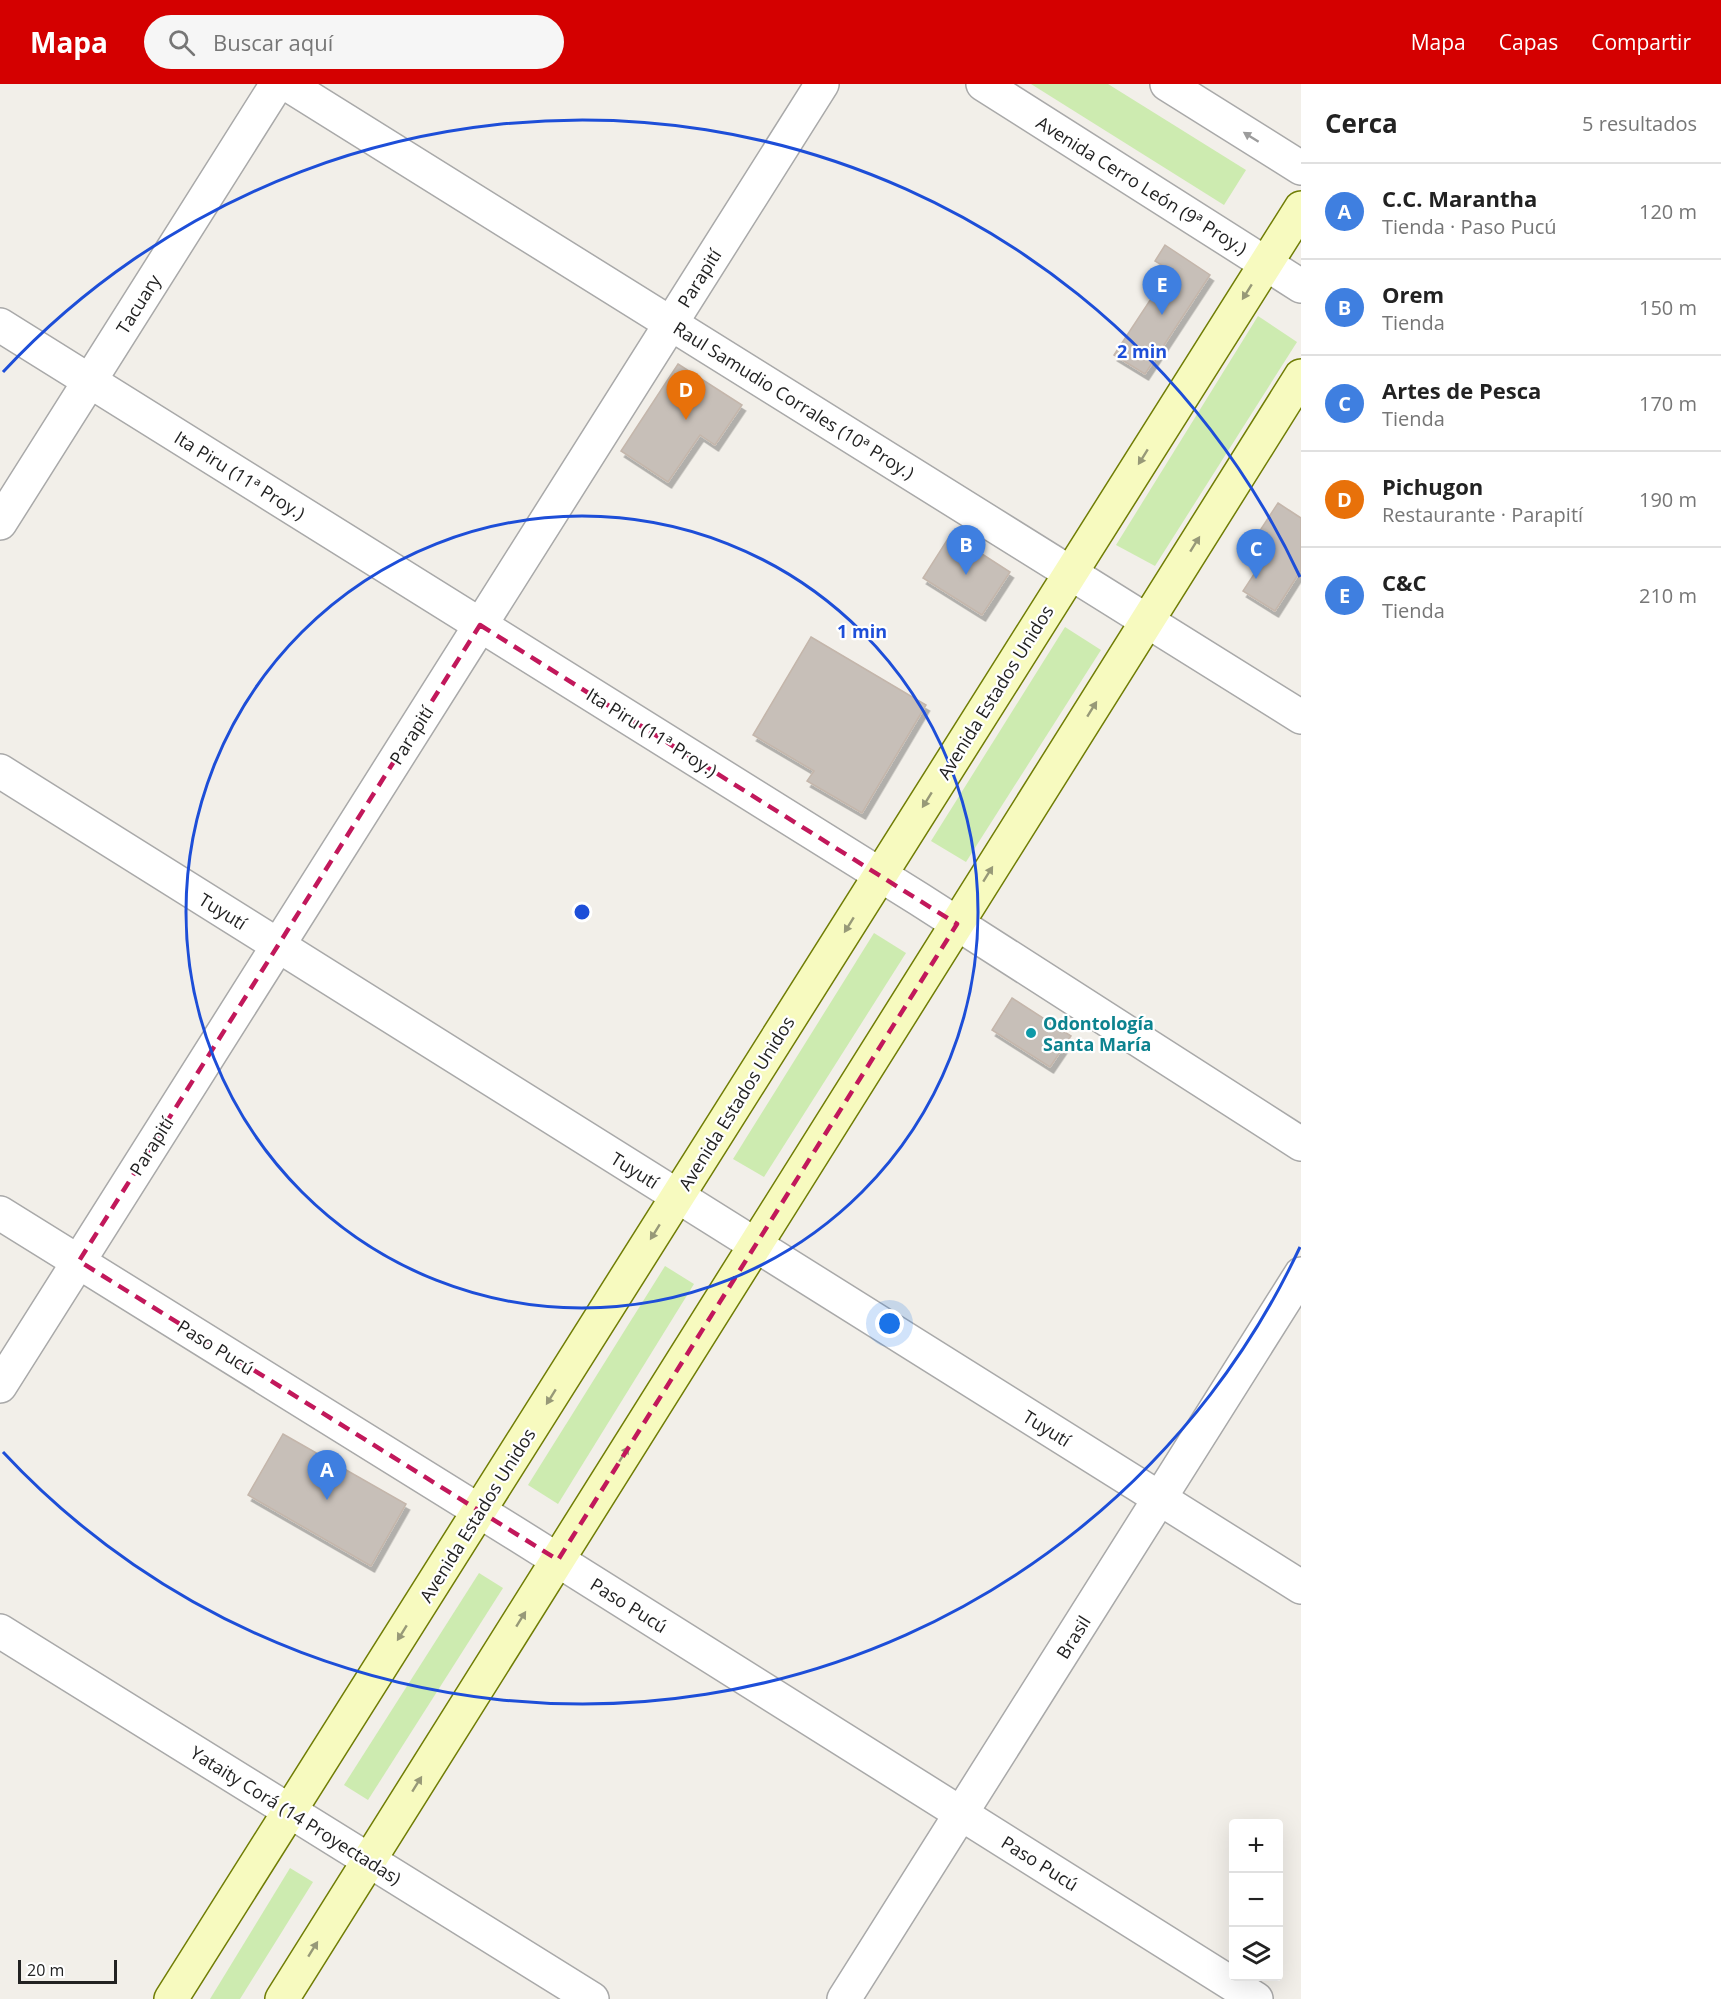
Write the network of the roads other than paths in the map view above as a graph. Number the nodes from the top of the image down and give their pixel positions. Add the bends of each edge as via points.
1 (277, 84) edge
2 (287, 84) edge
3 (822, 84) edge
4 (983, 84) edge
5 (1167, 84) edge
6 (1301, 168) edge
7 (1301, 208) edge
8 (1265, 264) junction
9 (1301, 286) edge
10 (670, 323) junction
11 (0, 325) edge
12 (1301, 376) edge
13 (90, 381) junction
14 (0, 523) edge
15 (1071, 573) junction
16 (1147, 621) junction
17 (480, 625) junction
18 (1301, 717) edge
19 (0, 771) edge
20 (880, 875) junction
21 (957, 924) junction
22 (278, 946) junction
23 (1301, 1144) edge
24 (677, 1197) junction
25 (0, 1213) edge
26 (755, 1246) junction
27 (79, 1262) junction
28 (1301, 1274) edge
29 (0, 1386) edge
30 (1160, 1499) junction
31 (479, 1511) junction
32 (558, 1560) junction
33 (1301, 1587) edge
34 (0, 1631) edge
35 (290, 1811) junction
36 (961, 1813) junction
37 (369, 1860) junction
38 (171, 1999) edge
39 (282, 1999) edge
40 (592, 1999) edge
41 (844, 1999) edge
42 (1256, 1999) edge

1 - 13 street, Tacuary
2 - 10 street, Raul Samudio Corrales (10ª Proy.)
3 - 10 street, Parapití
4 - 8 street, Avenida Cerro León (9ª Proy.)
6 -> 5 street
7 - 8 main road, Avenida Estados Unidos
8 - 9 street, Avenida Cerro León (9ª Proy.)
8 -> 15 main road, Avenida Estados Unidos
10 - 15 street, Raul Samudio Corrales (10ª Proy.)
10 - 17 street, Parapití
11 - 13 street, Ita Piru (11ª Proy.)
16 -> 12 main road
13 - 14 street, Tacuary
13 - 17 street, Ita Piru (11ª Proy.)
15 - 16 street, Raul Samudio Corrales (10ª Proy.)
15 -> 20 main road, Avenida Estados Unidos
16 - 18 street, Raul Samudio Corrales (10ª Proy.)
21 -> 16 main road
17 - 20 street, Ita Piru (11ª Proy.)
17 - 22 street, Parapití
19 - 22 street, Tuyutí
20 - 21 street, Ita Piru (11ª Proy.)
20 -> 24 main road, Avenida Estados Unidos
21 - 23 street, Ita Piru (11ª Proy.)
21 - 26 main road
22 - 24 street, Tuyutí
22 - 27 street, Parapití
24 - 26 street, Tuyutí
24 -> 31 main road, Avenida Estados Unidos
25 - 27 street, Paso Pucú
26 - 30 street, Tuyutí
32 -> 26 main road
27 - 29 street, Parapití
27 - 31 street, Paso Pucú
28 - 30 street, Brasil
30 - 33 street, Tuyutí
30 - 36 street, Brasil
31 - 32 street, Paso Pucú
31 -> 35 main road, Avenida Estados Unidos
32 - 36 street, Paso Pucú
37 -> 32 main road
34 - 35 street, Yataity Corá (14 Proyectadas)
35 - 37 street, Yataity Corá (14 Proyectadas)
35 - 38 main road, Avenida Estados Unidos
36 - 41 street, Brasil
36 - 42 street, Paso Pucú
39 -> 37 main road
37 - 40 street, Yataity Corá (14 Proyectadas)

